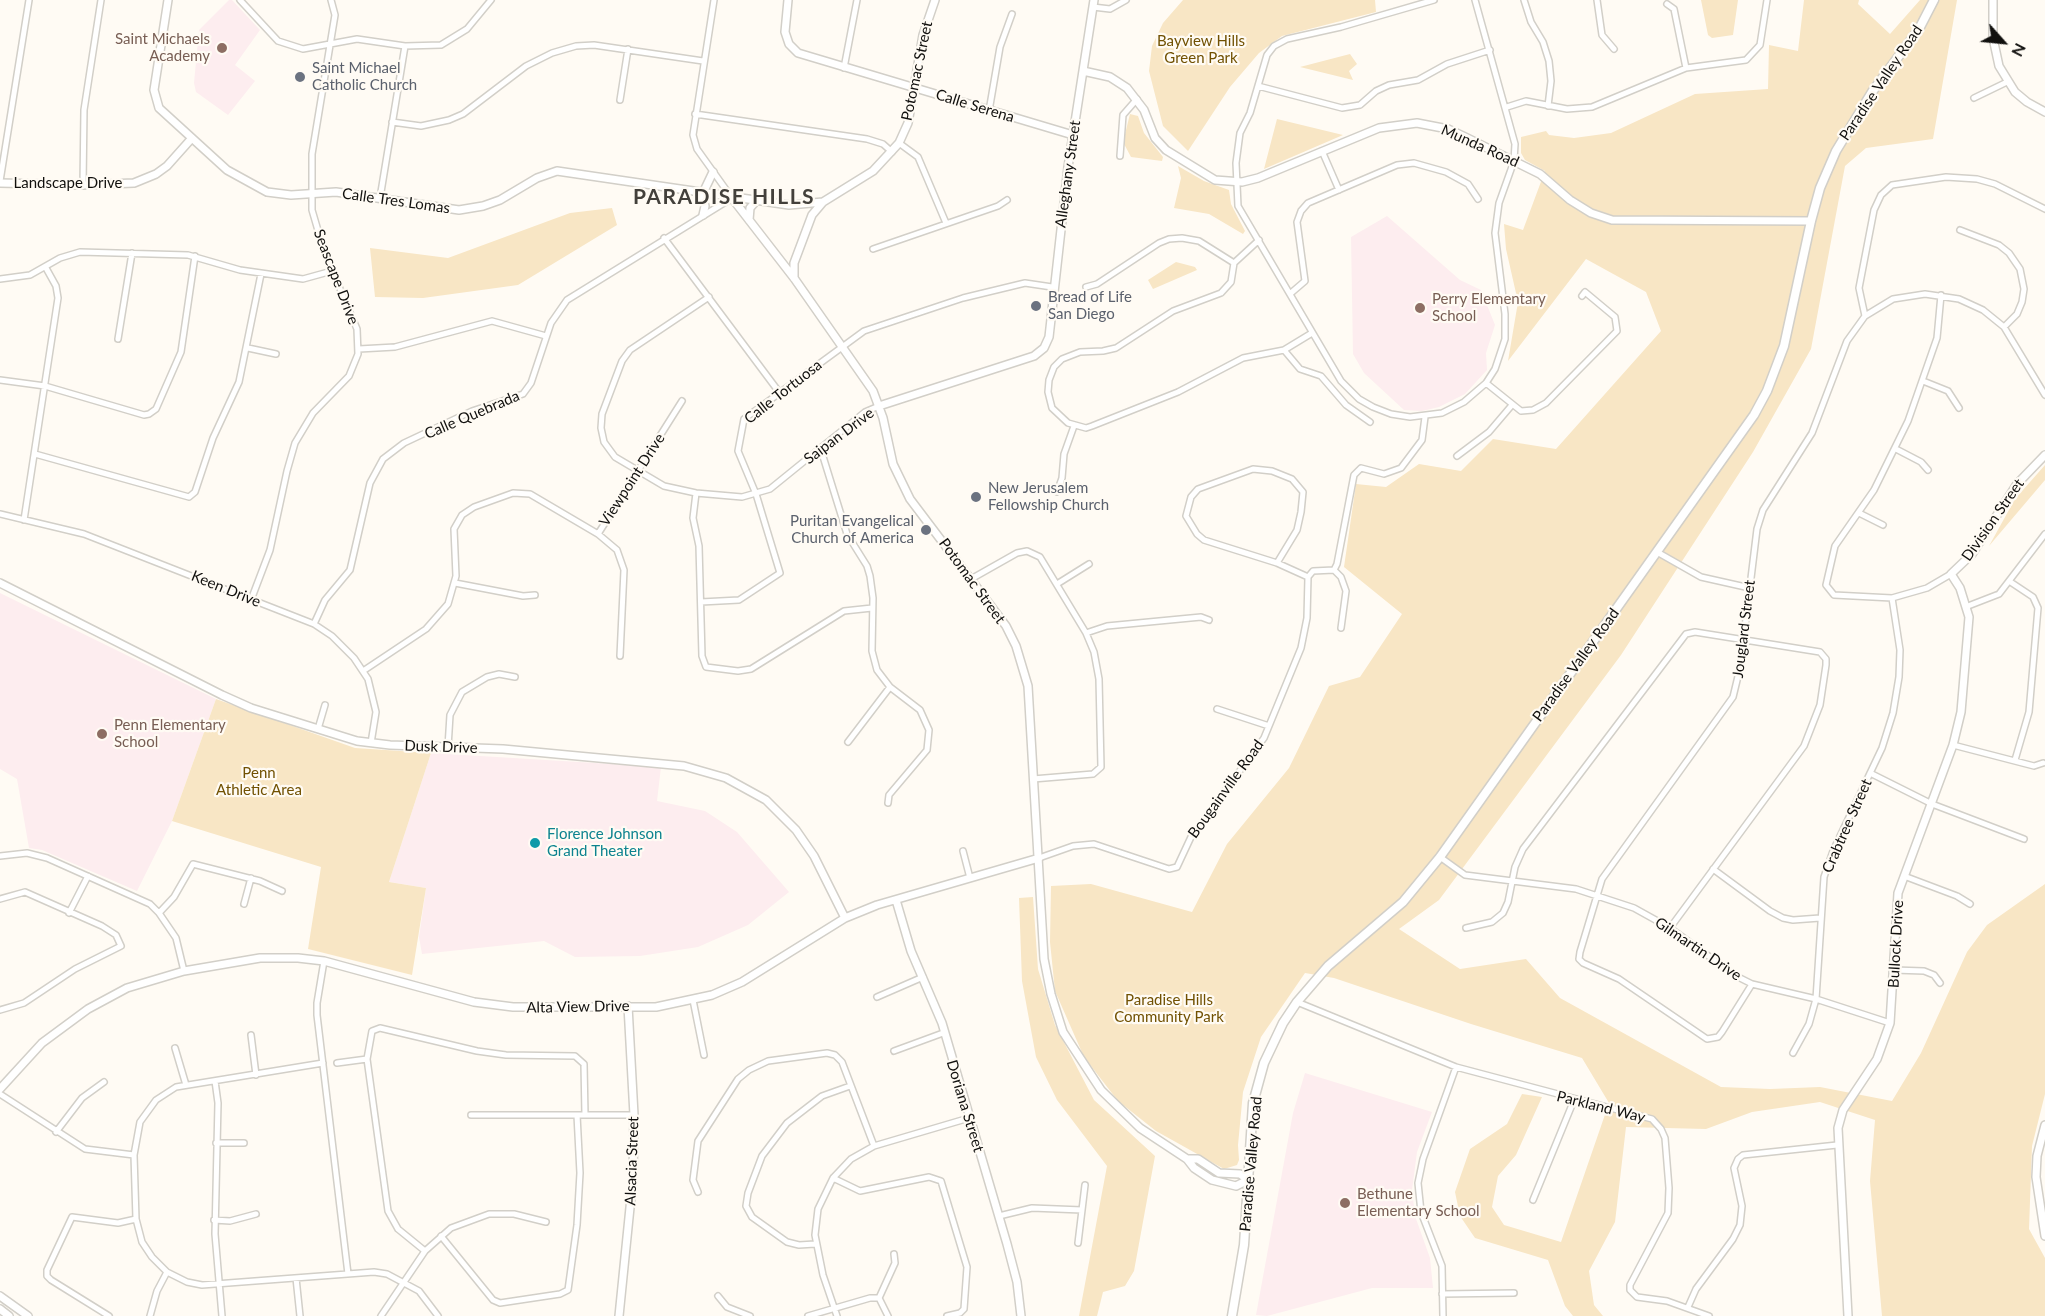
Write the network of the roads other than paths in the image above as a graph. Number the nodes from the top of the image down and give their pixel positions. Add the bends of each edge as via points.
1 (28, 0) edge
2 (101, 0) edge
3 (168, 0) edge
4 (240, 0) edge
5 (331, 0) edge
6 (491, 0) edge
7 (714, 0) edge
8 (788, 0) edge
9 (857, 0) edge
10 (935, 0) edge
11 (1126, 0) edge
12 (1434, 0) edge
13 (1475, 0) edge
14 (1524, 0) edge
15 (1597, 0) edge
16 (1767, 0) edge
17 (1934, 0) edge
18 (1993, 0) edge
19 (1093, 3) edge
20 (1411, 3) edge
21 (1666, 4) dead end
22 (1012, 14) dead end
23 (330, 42) junction
24 (405, 45) junction
25 (628, 49) junction
26 (1614, 49) dead end
27 (1490, 50) junction
28 (704, 61) junction
29 (844, 68) junction
30 (1686, 68) junction
31 (1083, 71) junction
32 (2007, 82) junction
33 (1258, 86) junction
34 (916, 88) junction
35 (1974, 98) dead end
36 (1137, 99) junction
37 (620, 100) dead end
38 (1507, 106) junction
39 (1548, 106) junction
40 (989, 111) junction
41 (2045, 112) edge
42 (695, 114) junction
43 (392, 122) junction
44 (1073, 135) junction
45 (192, 138) junction
46 (899, 142) junction
47 (1322, 151) junction
48 (892, 152) junction
49 (1120, 156) dead end
50 (1514, 161) junction
51 (713, 172) junction
52 (0, 182) edge
53 (1236, 182) junction
54 (83, 185) junction
55 (1339, 190) junction
56 (702, 193) junction
57 (311, 195) junction
58 (380, 198) junction
59 (732, 198) junction
60 (1479, 199) dead end
61 (1007, 200) dead end
62 (756, 201) junction
63 (823, 202) junction
64 (2045, 209) edge
65 (703, 215) junction
66 (749, 220) junction
67 (1811, 221) junction
68 (946, 224) junction
69 (1960, 230) dead end
70 (664, 238) junction
71 (1259, 240) junction
72 (873, 249) dead end
73 (132, 253) junction
74 (195, 256) junction
75 (1234, 263) junction
76 (46, 268) junction
77 (332, 271) junction
78 (261, 274) junction
79 (794, 278) junction
80 (0, 279) edge
81 (1052, 287) junction
82 (1086, 287) dead end
83 (1291, 293) junction
84 (1941, 295) junction
85 (1582, 296) dead end
86 (709, 297) junction
87 (1865, 316) junction
88 (2004, 327) junction
89 (1312, 333) junction
90 (546, 336) junction
91 (118, 339) dead end
92 (842, 346) junction
93 (248, 348) junction
94 (1044, 348) joint
95 (359, 349) junction
96 (1284, 350) junction
97 (276, 354) dead end
98 (0, 381) edge
99 (1923, 381) junction
100 (1486, 383) junction
101 (45, 386) junction
102 (779, 392) junction
103 (2045, 395) edge
104 (682, 400) dead end
105 (1512, 405) junction
106 (879, 406) junction
107 (1959, 408) dead end
108 (1425, 417) junction
109 (1370, 422) dead end
110 (1074, 426) junction
111 (1896, 449) junction
112 (820, 450) junction
113 (35, 454) junction
114 (2045, 455) edge
115 (1457, 456) dead end
116 (1928, 470) dead end
117 (638, 471) junction
118 (1057, 492) dead end
119 (696, 493) junction
120 (756, 494) junction
121 (1859, 513) junction
122 (0, 514) edge
123 (24, 520) junction
124 (1883, 525) dead end
125 (598, 534) junction
126 (2045, 534) edge
127 (1657, 552) junction
128 (1277, 563) junction
129 (1089, 564) dead end
130 (1334, 570) junction
131 (1951, 574) junction
132 (1308, 577) junction
133 (972, 579) junction
134 (2009, 581) junction
135 (0, 583) edge
136 (455, 583) junction
137 (1057, 584) junction
138 (1750, 588) junction
139 (535, 595) dead end
140 (1892, 598) junction
141 (251, 600) junction
142 (701, 602) junction
143 (1968, 606) junction
144 (872, 608) junction
145 (1209, 620) dead end
146 (314, 624) junction
147 (1341, 628) dead end
148 (1086, 633) junction
149 (1744, 641) junction
150 (620, 656) dead end
151 (363, 671) junction
152 (515, 677) dead end
153 (890, 687) junction
154 (325, 705) dead end
155 (1217, 709) dead end
156 (1269, 726) junction
157 (318, 729) junction
158 (848, 742) dead end
159 (371, 743) junction
160 (1953, 745) junction
161 (448, 747) junction
162 (2015, 760) junction
163 (2043, 763) dead end
164 (1870, 773) junction
165 (1033, 779) junction
166 (888, 803) dead end
167 (1932, 804) junction
168 (2024, 839) dead end
169 (963, 851) dead end
170 (0, 856) edge
171 (1440, 857) junction
172 (1039, 858) junction
173 (1165, 868) joint
174 (1713, 869) junction
175 (88, 876) junction
176 (1904, 876) junction
177 (251, 878) junction
178 (970, 878) junction
179 (1513, 880) junction
180 (282, 891) dead end
181 (1596, 895) junction
182 (0, 899) edge
183 (896, 900) junction
184 (244, 904) dead end
185 (1970, 904) dead end
186 (69, 913) junction
187 (159, 913) junction
188 (845, 918) junction
189 (1820, 918) junction
190 (1466, 928) dead end
191 (1670, 928) junction
192 (324, 961) junction
193 (1894, 970) junction
194 (184, 971) junction
195 (922, 977) junction
196 (1940, 983) dead end
197 (1752, 984) junction
198 (877, 997) dead end
199 (1816, 999) junction
200 (693, 1000) junction
201 (1297, 1002) junction
202 (628, 1006) junction
203 (0, 1010) edge
204 (1890, 1023) junction
205 (944, 1033) junction
206 (251, 1035) dead end
207 (175, 1048) dead end
208 (894, 1051) dead end
209 (1793, 1053) dead end
210 (704, 1055) dead end
211 (367, 1059) junction
212 (337, 1062) dead end
213 (323, 1063) junction
214 (1456, 1067) junction
215 (256, 1075) junction
216 (215, 1081) junction
217 (105, 1082) dead end
218 (186, 1085) junction
219 (850, 1086) junction
220 (0, 1089) edge
221 (0, 1094) edge
222 (1574, 1100) junction
223 (585, 1114) junction
224 (471, 1115) dead end
225 (577, 1115) junction
226 (634, 1115) junction
227 (969, 1118) junction
228 (2045, 1125) edge
229 (56, 1132) junction
230 (216, 1143) junction
231 (244, 1143) dead end
232 (1837, 1145) junction
233 (874, 1146) junction
234 (134, 1155) junction
235 (2037, 1156) junction
236 (2045, 1157) edge
237 (1187, 1159) junction
238 (833, 1178) junction
239 (1248, 1180) junction
240 (1085, 1185) dead end
241 (698, 1192) dead end
242 (1533, 1200) dead end
243 (1083, 1210) junction
244 (256, 1214) dead end
245 (999, 1216) junction
246 (136, 1219) junction
247 (214, 1220) junction
248 (546, 1222) dead end
249 (441, 1236) junction
250 (2045, 1236) edge
251 (1078, 1243) dead end
252 (815, 1244) junction
253 (425, 1251) junction
254 (894, 1254) dead end
255 (167, 1272) junction
256 (348, 1274) junction
257 (296, 1278) junction
258 (406, 1282) junction
259 (219, 1285) junction
260 (1514, 1293) dead end
261 (1442, 1294) junction
262 (0, 1296) edge
263 (718, 1296) dead end
264 (879, 1298) junction
265 (1688, 1307) junction
266 (834, 1308) junction
267 (0, 1309) edge
268 (9, 1316) edge
269 (28, 1316) edge
270 (109, 1316) edge
271 (150, 1316) edge
272 (222, 1316) edge
273 (300, 1316) edge
274 (381, 1316) edge
275 (438, 1316) edge
276 (619, 1316) edge
277 (750, 1316) edge
278 (808, 1316) edge
279 (837, 1316) edge
280 (888, 1316) edge
281 (947, 1316) edge
282 (1021, 1316) edge
283 (1233, 1316) edge
284 (1443, 1316) edge
285 (1709, 1316) edge
286 (1848, 1316) edge

1 - 52 street
2 - 54 street via 84,110
3 - 45 street, Calle Tres Lomas via 154,95 162,112
4 - 23 street via 285,45 303,49
5 - 23 street, Seascape Drive via 335,15
6 - 24 street via 474,22 444,44
7 - 28 street
8 - 29 street, Calle Serena via 785,32 789,44 798,53
9 - 29 street
10 - 34 street, Potomac Street via 923,35
11 - 19 street via 1110,9
12 - 20 street
13 - 27 street
14 - 39 street via 1549,61
15 - 26 street via 1602,35
16 - 30 street via 1756,52 1746,60
17 - 67 main road, Paradise Valley Road via 1919,29 1850,125 1820,188
18 - 32 street via 1995,51
19 - 31 street, Alleghany Street
20 - 33 street via 1384,16 1283,40 1267,55
21 - 30 street via 1674,9
22 - 40 street via 1000,46
23 - 24 street via 357,39
23 - 57 street, Seascape Drive via 312,154
24 - 43 street
25 - 28 street
25 - 37 street
25 - 43 street via 594,45 561,50 526,66 463,114 449,120 421,126
27 - 33 street via 1447,64 1418,80 1389,85 1360,105 1342,108
27 - 38 street
28 - 42 street
29 - 34 street, Calle Serena
30 - 39 street via 1600,105 1576,109
31 - 36 street, Munda Road via 1115,79
31 - 44 street, Alleghany Street
32 - 35 street
32 - 41 street via 2027,102
33 - 53 street via 1240,133
34 - 40 street, Calle Serena
34 - 46 street, Potomac Street
36 - 49 street via 1123,115
36 - 53 street, Munda Road via 1155,138 1166,150 1215,180
38 - 39 street via 1526,101
38 - 50 street via 1515,144
40 - 44 street, Calle Serena
42 - 48 street via 867,139 884,144
42 - 51 street via 694,140
43 - 58 street
44 - 81 street, Alleghany Street
45 - 54 street, Landscape Drive via 167,166 146,179
45 - 57 street, Calle Tres Lomas via 227,170 254,187 275,194
46 - 48 street, Potomac Street
46 - 68 street via 918,157
47 - 50 street, Munda Road via 1379,128 1417,123 1448,129
47 - 53 street, Munda Road via 1258,178
47 - 55 street
48 - 63 street, Potomac Street via 873,171
50 - 67 street, Munda Road via 1540,174 1591,213 1612,220
50 - 100 street via 1498,203 1495,232 1505,339
51 - 56 street
51 - 59 street
52 - 54 street, Landscape Drive
53 - 71 street via 1238,206
55 - 60 street via 1396,165 1414,163 1446,172 1468,184
55 - 83 street via 1308,203 1301,211 1297,222 1305,281
56 - 58 street, Calle Tres Lomas via 557,171 483,206 449,209
56 - 59 street, Calle Tres Lomas
56 - 65 street
57 - 58 street, Calle Tres Lomas via 336,192
57 - 77 street, Seascape Drive via 315,222
59 - 62 street, Calle Tres Lomas
59 - 65 street, Calle Quebrada
59 - 66 street
61 - 68 street
62 - 63 street, Calle Tres Lomas via 789,205
62 - 66 street via 750,208
63 - 79 street, Potomac Street via 804,232 794,263
64 - 87 street via 1977,178 1946,177 1892,185 1881,195 1874,210 1859,288
65 - 70 street, Calle Quebrada
66 - 79 street
67 - 127 main road, Paradise Valley Road via 1784,346 1767,391
68 - 72 street
69 - 88 street via 1999,245 2020,269 2022,302
70 - 86 street
70 - 90 street, Calle Quebrada via 567,300
71 - 75 street
71 - 83 street
73 - 74 street
73 - 76 street via 69,254
73 - 91 street
74 - 78 street
74 - 101 street via 181,352 156,409 144,415
75 - 82 street via 1199,241 1169,239
75 - 110 street via 1231,282 1216,296 1173,311 1116,348 1074,353 1058,363 1049,380 1049,397 1059,417
76 - 80 street via 30,275
76 - 101 street via 58,298
77 - 78 street via 303,279
77 - 95 street, Seascape Drive via 357,329
78 - 93 street
79 - 92 street, Potomac Street
81 - 92 street, Calle Tortuosa via 1025,283 963,298 864,331
81 - 94 street, Alleghany Street via 1049,336
83 - 89 street
84 - 87 street via 1901,297
84 - 88 street via 1975,306
84 - 99 street via 1937,338
85 - 105 street via 1585,292 1615,317 1617,331 1542,406 1525,411
86 - 102 street
86 - 117 street, Saipan Drive via 630,350 616,372 602,414 601,433 612,454
87 - 138 street, Jouglard Street via 1847,341 1812,433 1763,510
88 - 103 street
89 - 96 street
89 - 108 street via 1341,381 1359,399 1390,414
90 - 95 street via 492,321 394,347
90 - 146 street, Calle Quebrada via 531,383 523,394 474,410 404,443 383,459 369,483 350,570 325,600
92 - 102 street, Calle Tortuosa
92 - 106 street, Potomac Street
93 - 97 street
93 - 113 street via 239,382 213,438 195,492 189,496
94 - 106 street, Saipan Drive via 1034,356
95 - 141 street via 349,376 312,413 295,443 270,550
96 - 109 street via 1300,369 1321,375 1346,405
96 - 110 street via 1243,358 1134,412 1092,426
98 - 101 street
99 - 107 street via 1948,391
99 - 111 street
100 - 105 street
100 - 108 street via 1457,406
101 - 113 street
102 - 120 street, Calle Tortuosa via 741,425 738,451
104 - 117 street, Viewpoint Drive
105 - 115 street via 1489,432
106 - 112 street, Saipan Drive via 865,412
106 - 133 street, Potomac Street via 896,475
108 - 130 street via 1422,440 1401,468 1384,474 1361,468 1354,476
110 - 118 street
111 - 116 street
111 - 121 street
112 - 120 street, Saipan Drive via 770,489
112 - 144 street via 844,527 867,566
113 - 123 street
114 - 131 street, Division Street via 2017,484 1972,554
117 - 119 street, Saipan Drive via 664,486
117 - 125 street, Viewpoint Drive
119 - 120 street, Saipan Drive via 732,498
119 - 142 street via 693,518 699,546
120 - 142 street, Calle Tortuosa via 780,573 739,600
121 - 124 street
121 - 140 street, Division Street via 1833,551 1826,585 1834,595
122 - 123 street, Keen Drive
123 - 141 street, Keen Drive via 99,539
125 - 136 street, Viewpoint Drive via 530,494 513,493 470,509 459,519 454,534
125 - 150 street via 623,560
126 - 134 street
127 - 138 street via 1701,577
127 - 171 main road, Paradise Valley Road
128 - 128 street via 1297,530 1303,498 1287,475 1253,469 1198,489 1188,503 1186,516 1204,540
128 - 132 street
129 - 137 street
130 - 132 street via 1313,571
130 - 147 street via 1346,591
131 - 140 street, Division Street via 1927,588
131 - 143 street, Bullock Drive
132 - 156 street, Bougainville Road via 1301,648
133 - 137 street via 1017,553 1032,553
133 - 165 street, Potomac Street via 1006,626 1025,673
134 - 143 street via 1993,598
134 - 162 street via 2034,597 2038,608 2029,712
135 - 157 street, Dusk Drive via 222,695
136 - 139 street
136 - 151 street, Viewpoint Drive via 448,604 426,629
137 - 148 street
138 - 149 street, Jouglard Street
140 - 164 street, Crabtree Street via 1900,650 1898,690 1887,736
141 - 146 street, Keen Drive
142 - 144 street via 702,656 706,667 738,671 751,669 844,611
143 - 160 street, Bullock Drive via 1970,628 1963,697
144 - 153 street via 874,664
145 - 148 street via 1201,617 1107,626
146 - 151 street, Keen Drive via 332,636
148 - 165 street via 1098,668 1101,767 1093,774
149 - 174 street via 1816,650 1824,655 1826,665 1820,705 1804,746
149 - 179 street via 1688,633 1526,845
149 - 181 street, Jouglard Street via 1732,697 1617,857
151 - 159 street, Keen Drive via 374,694 376,712
152 - 161 street via 487,676 462,692 450,715
153 - 158 street
153 - 166 street via 920,710 930,735 927,750 890,795
154 - 157 street
155 - 156 street
156 - 173 street, Bougainville Road via 1253,755 1191,837 1177,867
157 - 159 street, Dusk Drive
159 - 161 street, Dusk Drive
160 - 162 street
160 - 167 street, Bullock Drive
161 - 188 street, Dusk Drive via 684,766 726,778 766,800 796,830 814,856
162 - 163 street via 2034,766
164 - 167 street
164 - 189 street, Crabtree Street via 1829,861
165 - 172 street, Potomac Street
167 - 168 street
167 - 176 street, Bullock Drive
169 - 178 street
170 - 175 street via 27,853
171 - 179 street, Gilmartin Drive via 1465,875
171 - 201 main road, Paradise Valley Road via 1403,902 1332,961
172 - 173 street, Alta View Drive via 1073,846 1098,845
172 - 178 street, Alta View Drive
172 - 237 street, Potomac Street via 1044,959 1062,1032 1087,1071 1121,1112
174 - 189 street via 1783,918
174 - 191 street
175 - 186 street
175 - 187 street via 134,895
176 - 185 street
176 - 193 street, Bullock Drive via 1896,909
177 - 180 street
177 - 184 street
177 - 187 street via 193,864 174,897
178 - 183 street, Alta View Drive
179 - 181 street, Gilmartin Drive
179 - 190 street via 1500,916
181 - 191 street, Gilmartin Drive
181 - 197 street, Jouglard Street via 1579,959 1619,979 1707,1039 1722,1032
182 - 186 street via 25,892
183 - 188 street, Alta View Drive
183 - 195 street, Doriana Street
186 - 203 street via 102,926 116,935 121,946 75,969 24,1003
187 - 194 street via 176,938
188 - 200 street, Alta View Drive via 742,982
189 - 199 street, Crabtree Street
191 - 197 street, Gilmartin Drive
192 - 194 street, Alta View Drive via 260,958
192 - 202 street, Alta View Drive via 493,1005
192 - 213 street via 317,1003
193 - 196 street via 1924,971
193 - 204 street, Bullock Drive
194 - 220 street, Alta View Drive via 127,988 81,1012 36,1048
195 - 198 street
195 - 205 street, Doriana Street
197 - 199 street, Gilmartin Drive
199 - 204 street, Gilmartin Drive
199 - 209 street, Crabtree Street via 1809,1024
200 - 202 street, Alta View Drive via 656,1007
200 - 210 street
201 - 214 street, Parkland Way
201 - 239 main road, Paradise Valley Road via 1272,1044 1258,1085
202 - 226 street, Alsacia Street
204 - 232 street, Bullock Drive via 1877,1059 1843,1110
205 - 208 street
205 - 227 street, Doriana Street
206 - 215 street
207 - 218 street
211 - 212 street
211 - 223 street via 370,1034 378,1028 477,1051 574,1056 584,1064
211 - 253 street via 388,1211 398,1229
213 - 215 street
213 - 256 street
214 - 222 street, Parkland Way
214 - 261 street via 1418,1183 1421,1212 1440,1259
215 - 216 street
216 - 218 street
216 - 230 street
217 - 229 street via 82,1098
218 - 234 street via 165,1093 147,1110 138,1129
219 - 233 street
219 - 241 street via 842,1062 827,1053 755,1066 738,1079 698,1141 693,1180
219 - 252 street via 822,1096 787,1123 762,1156 748,1193 746,1206 752,1217 787,1242
221 - 229 street
222 - 242 street
222 - 265 street, Parkland Way via 1652,1119 1661,1129 1665,1138 1668,1213 1630,1290 1637,1297
223 - 225 street
223 - 226 street
224 - 225 street
225 - 249 street via 580,1173 568,1290 500,1304
226 - 276 street, Alsacia Street via 631,1212
227 - 233 street
227 - 245 street, Doriana Street
228 - 235 street
229 - 234 street via 90,1151
230 - 231 street
230 - 247 street
232 - 265 street via 1743,1155 1738,1159 1734,1168 1742,1206 1740,1225
232 - 286 street, Bullock Drive
233 - 238 street via 851,1159
234 - 246 street
235 - 236 street
235 - 250 street via 2038,1200
237 - 239 street, Potomac Street via 1198,1159 1220,1173 1240,1174
237 - 239 street, Potomac Street via 1212,1180 1236,1186
238 - 252 street via 818,1209
238 - 281 street via 860,1191 929,1177 941,1182 966,1266 964,1309
239 - 283 main road, Paradise Valley Road via 1244,1245
240 - 243 street
243 - 245 street via 1032,1208
243 - 251 street
244 - 247 street via 230,1221
245 - 282 street, Doriana Street via 1017,1282
246 - 255 street via 144,1246
246 - 270 street via 118,1223 72,1217 47,1270 51,1280
247 - 259 street
248 - 249 street via 514,1214 489,1214 468,1220
249 - 253 street
252 - 266 street
253 - 258 street
254 - 264 street via 895,1263
255 - 259 street via 194,1284
255 - 271 street
256 - 257 street
256 - 258 street via 380,1273
257 - 259 street
257 - 273 street
258 - 274 street
258 - 275 street via 423,1294
259 - 272 street
260 - 261 street
261 - 284 street
262 - 269 street
263 - 277 street via 727,1307
264 - 266 street
264 - 280 street
265 - 285 street, Parkland Way
266 - 278 street
266 - 279 street
267 - 268 street

